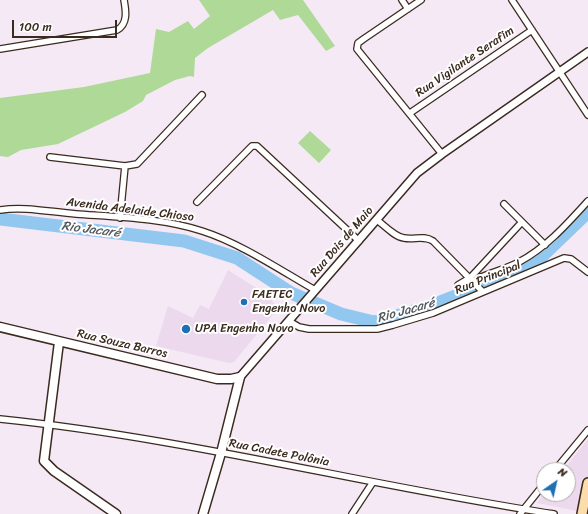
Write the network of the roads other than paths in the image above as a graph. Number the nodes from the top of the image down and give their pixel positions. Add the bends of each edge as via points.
1 (124, 0) edge
2 (402, 0) edge
3 (421, 0) edge
4 (512, 0) edge
5 (408, 9) junction
6 (532, 30) junction
7 (0, 49) edge
8 (588, 52) edge
9 (559, 72) junction
10 (202, 95) dead end
11 (410, 113) junction
12 (588, 115) edge
13 (442, 154) junction
14 (50, 157) dead end
15 (125, 166) junction
16 (588, 201) edge
17 (196, 202) dead end
18 (504, 204) dead end
19 (0, 210) edge
20 (120, 218) junction
21 (377, 220) junction
22 (521, 223) junction
23 (359, 241) junction
24 (545, 245) junction
25 (588, 272) edge
26 (472, 280) junction
27 (458, 288) dead end
28 (481, 290) junction
29 (313, 293) junction
30 (289, 321) junction
31 (0, 327) edge
32 (59, 342) junction
33 (240, 377) junction
34 (0, 419) edge
35 (48, 424) junction
36 (588, 426) edge
37 (587, 431) edge
38 (222, 453) junction
39 (562, 462) edge
40 (373, 482) junction
41 (588, 483) edge
42 (536, 494) edge
43 (588, 506) edge
44 (522, 512) edge
45 (116, 514) edge
46 (203, 514) edge
47 (352, 514) edge
48 (554, 514) edge
49 (583, 514) edge

1 - 7 street via 125,20 117,30
2 - 5 street
3 - 5 street
4 - 6 street
5 - 11 street via 358,43 357,49
6 - 9 street
6 - 11 street, Rua Vigilante Serafim
8 - 9 street, Rua Dois de Maio
9 - 12 street
9 - 13 street, Rua Dois de Maio
10 - 15 street via 140,163
11 - 13 street
13 - 21 street, Rua Dois de Maio via 417,173
14 - 15 street
15 - 20 street
16 - 24 street
17 - 23 street via 252,146 257,146
18 - 22 street
19 - 20 street, Avenida Adelaide Chioso via 25,208
20 - 29 street, Avenida Adelaide Chioso via 172,224 204,232 239,248
21 - 23 street, Rua Dois de Maio
21 - 26 street via 399,236 427,238
22 - 24 street
22 - 26 street
23 - 29 street, Rua Dois de Maio
24 - 26 street via 519,263
25 - 28 street, Rua Principal via 571,259 564,258
26 - 27 street via 458,285
26 - 28 street
28 - 30 street, Rua Principal via 433,313 376,329 309,329
29 - 30 street, Rua Dois de Maio
30 - 33 street, Rua Dois de Maio
31 - 32 main road, Rua Souza Barros
32 - 33 main road, Rua Souza Barros via 217,379 232,380
32 - 35 main road
33 - 38 main road, Rua Dois de Maio
34 - 35 street, Rua Cadete Polônia
35 - 38 street, Rua Cadete Polônia
35 - 45 main road via 44,457 46,464
36 - 37 street
37 - 39 street
38 - 40 street, Rua Cadete Polônia
38 - 46 main road, Rua Dois de Maio
40 - 44 street, Rua Cadete Polônia
40 - 47 street
41 - 49 main road
42 - 44 street
43 - 49 main road
44 - 48 street, Rua Cadete Polônia

